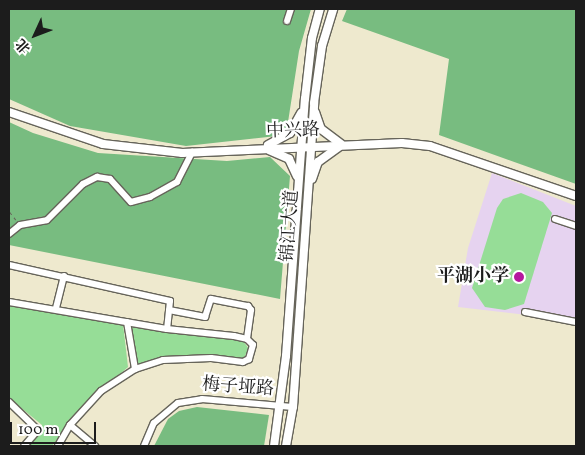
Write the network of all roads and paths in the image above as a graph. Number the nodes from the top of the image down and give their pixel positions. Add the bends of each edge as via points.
1 (291, 9) edge
2 (320, 9) edge
3 (334, 9) edge
4 (287, 21) dead end
5 (305, 99) junction
6 (314, 103) junction
7 (9, 112) edge
8 (343, 145) junction
9 (312, 146) junction
10 (260, 147) junction
11 (301, 147) junction
12 (192, 152) junction
13 (298, 186) junction
14 (308, 188) junction
15 (576, 196) edge
16 (9, 211) edge
17 (555, 219) dead end
18 (20, 225) junction
19 (576, 226) edge
20 (9, 234) edge
21 (9, 264) edge
22 (64, 276) junction
23 (9, 302) edge
24 (56, 308) junction
25 (169, 310) junction
26 (526, 312) dead end
27 (127, 322) junction
28 (576, 322) edge
29 (167, 330) junction
30 (247, 338) junction
31 (135, 369) junction
32 (9, 402) edge
33 (280, 405) junction
34 (293, 407) junction
35 (70, 425) junction
36 (24, 446) edge
37 (58, 446) edge
38 (95, 446) edge
39 (144, 446) edge
40 (274, 446) edge
41 (286, 446) edge

1 - 4 street
2 - 5 main road, 锦江大道 via 312,38
3 - 6 main road, 锦江大道 via 322,46
5 - 10 main road via 290,133
5 - 11 main road, 锦江大道
6 - 8 main road via 321,129
6 - 9 main road, 锦江大道
7 - 12 main road, 中兴路 via 103,144
8 - 9 main road, 中兴路
8 - 14 main road via 318,162
8 - 15 main road, 中兴路 via 402,142 430,146
9 - 11 main road, 中兴路
9 - 14 main road, 锦江大道
10 - 11 main road, 中兴路
10 - 12 main road, 中兴路
10 - 13 main road via 289,159 295,168
11 - 13 main road, 锦江大道
12 - 18 street via 177,182 150,197 131,202 110,179 97,176 83,184 47,220
13 - 33 main road, 锦江大道
14 - 34 main road, 锦江大道
16 - 18 path
17 - 19 street
18 - 20 street
21 - 22 street
22 - 24 street
22 - 25 street via 170,301
23 - 24 street
24 - 27 street
25 - 29 street
25 - 30 street via 205,317 211,299 248,306 251,310
26 - 28 street
27 - 29 street
27 - 31 street via 129,349
29 - 30 street
30 - 31 street via 253,345 249,359 243,362 211,358 163,360
31 - 35 street via 101,391
32 - 36 street via 38,430
33 - 34 street, 梅子垭路
33 - 39 street, 梅子垭路 via 202,399 178,403 154,423
33 - 40 main road, 锦江大道
34 - 41 main road, 锦江大道
35 - 37 street
35 - 38 street

